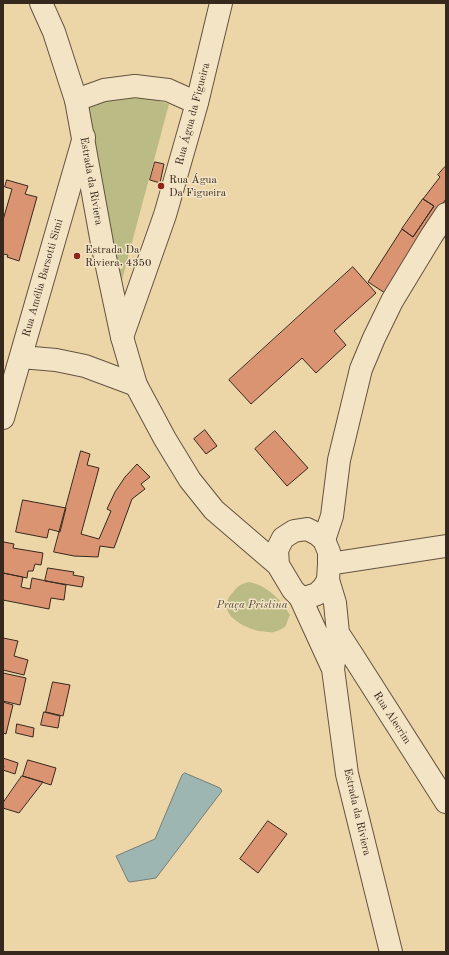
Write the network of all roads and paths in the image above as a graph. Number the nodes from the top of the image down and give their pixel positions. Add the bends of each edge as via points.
1 (41, 3) edge
2 (221, 3) edge
3 (76, 100) junction
4 (198, 103) junction
5 (84, 137) junction
6 (446, 214) edge
7 (122, 337) junction
8 (20, 356) junction
9 (136, 385) junction
10 (3, 418) edge
11 (239, 531) junction
12 (316, 535) junction
13 (283, 538) junction
14 (446, 546) edge
15 (278, 565) junction
16 (329, 572) junction
17 (300, 597) junction
18 (338, 634) junction
19 (333, 669) junction
20 (446, 802) edge
21 (391, 952) edge

1 - 3 street, Estrada da Riviera via 54,32
2 - 4 street, Rua Água da Figueira
3 - 4 street via 104,90 135,86 168,90
3 - 5 street, Estrada da Riviera
4 - 7 street, Rua Água da Figueira via 165,215
5 - 7 street, Estrada da Riviera via 102,243
5 - 8 street, Rua Amélia Barsotti Simi
6 - 12 street via 392,301 361,369 339,460 332,516
7 - 9 street, Estrada da Riviera
8 - 9 street via 85,366
8 - 10 street, Rua Amélia Barsotti Simi
9 - 11 street, Estrada da Riviera via 190,480 214,510
11 - 13 street
11 - 15 street, Estrada da Riviera
12 - 13 street via 294,531
12 - 16 street via 329,552
13 - 15 street via 276,550
14 - 16 street
15 - 17 street
16 - 17 street via 324,587 317,594
16 - 18 street, Estrada da Riviera
17 - 19 street, Estrada da Riviera
18 - 19 street, Estrada da Riviera
18 - 20 street, Rua Alecrim
19 - 21 street, Estrada da Riviera via 347,774

